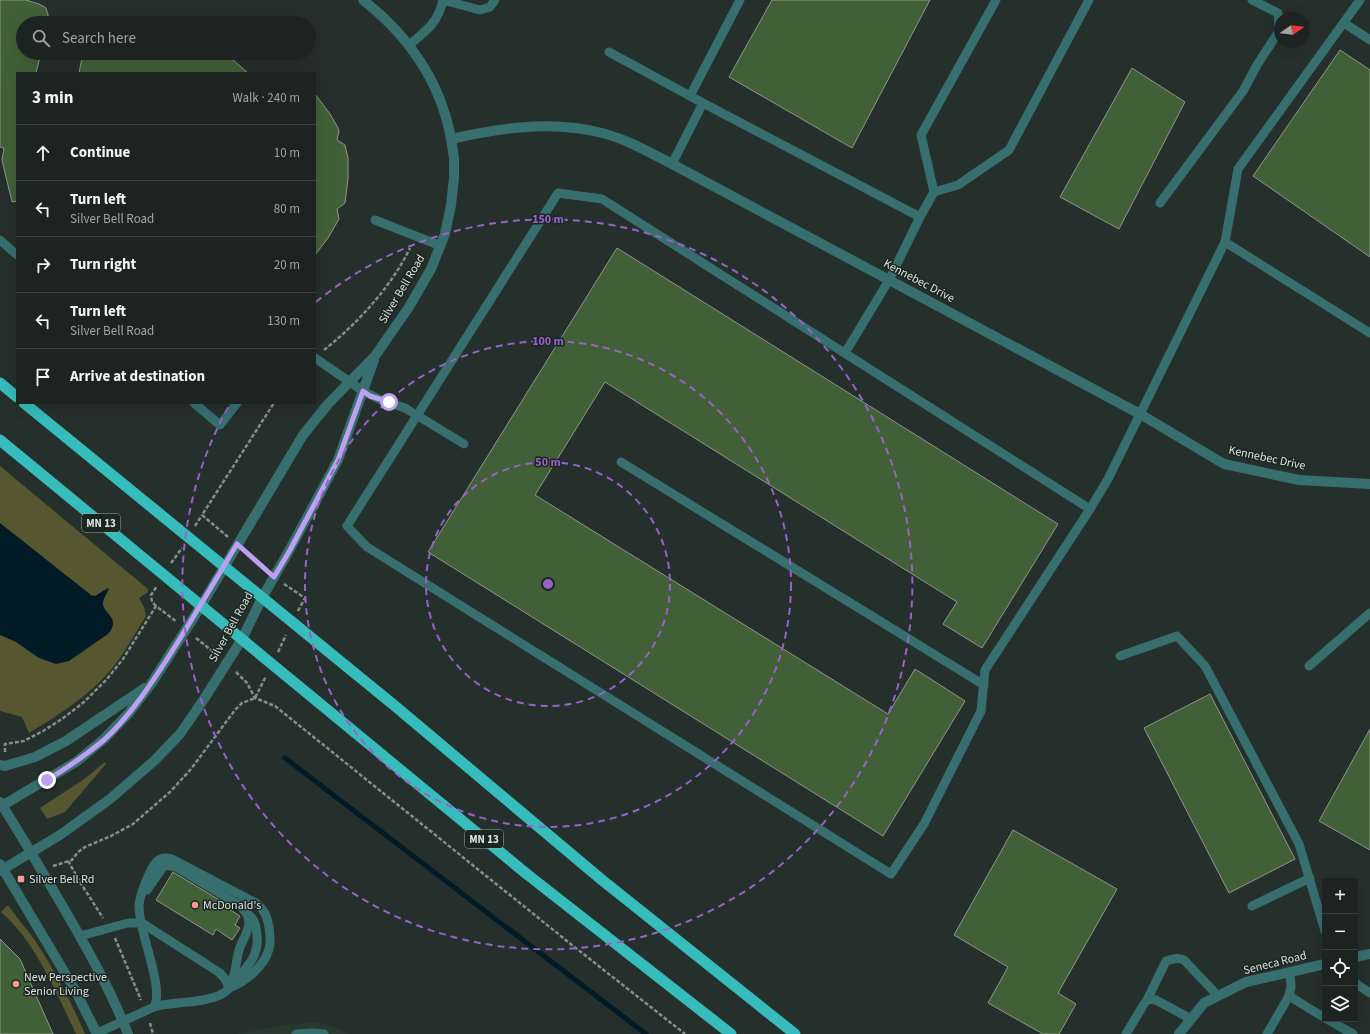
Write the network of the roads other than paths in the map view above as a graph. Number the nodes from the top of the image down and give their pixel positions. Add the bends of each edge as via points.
1 (362, 0) edge
2 (443, 0) edge
3 (495, 0) edge
4 (740, 0) edge
5 (996, 0) edge
6 (1089, 0) edge
7 (1252, 0) edge
8 (1360, 0) edge
9 (1344, 22) junction
10 (1370, 40) edge
11 (409, 45) junction
12 (609, 52) dead end
13 (690, 96) junction
14 (703, 103) junction
15 (451, 139) junction
16 (672, 164) junction
17 (934, 192) junction
18 (1160, 203) dead end
19 (920, 218) junction
20 (375, 220) dead end
21 (0, 240) edge
22 (1224, 242) junction
23 (441, 246) junction
24 (16, 254) edge
25 (889, 280) junction
26 (1370, 333) edge
27 (845, 353) junction
28 (318, 355) edge
29 (376, 356) junction
30 (349, 382) junction
31 (0, 383) edge
32 (363, 391) junction
33 (16, 396) edge
34 (25, 404) edge
35 (195, 404) edge
36 (236, 404) edge
37 (1140, 414) junction
38 (416, 415) junction
39 (0, 440) edge
40 (464, 444) dead end
41 (621, 462) dead end
42 (1370, 484) edge
43 (1090, 509) junction
44 (224, 566) junction
45 (262, 598) junction
46 (201, 606) junction
47 (1370, 613) edge
48 (242, 639) junction
49 (1120, 656) dead end
50 (1309, 666) dead end
51 (151, 684) junction
52 (984, 685) junction
53 (2, 765) edge
54 (1, 805) edge
55 (31, 852) junction
56 (1, 868) edge
57 (1310, 878) junction
58 (1252, 906) dead end
59 (243, 909) junction
60 (1322, 920) edge
61 (142, 923) junction
62 (80, 936) junction
63 (1370, 954) edge
64 (1358, 956) edge
65 (1322, 965) edge
66 (1290, 972) junction
67 (1358, 985) edge
68 (229, 988) junction
69 (1370, 993) edge
70 (1218, 996) junction
71 (1288, 996) junction
72 (1147, 1000) junction
73 (154, 1007) junction
74 (1322, 1016) edge
75 (1191, 1019) junction
76 (123, 1021) junction
77 (1332, 1022) edge
78 (97, 1034) edge
79 (128, 1034) edge
80 (296, 1034) edge
81 (324, 1034) edge
82 (731, 1034) edge
83 (795, 1034) edge
84 (1126, 1034) edge
85 (1179, 1034) edge
86 (1267, 1034) edge
87 (1352, 1034) edge

1 - 11 street, Silver Bell Road via 385,18
2 - 3 lane via 480,10 490,7
2 - 11 lane via 434,23
4 - 13 lane
5 - 17 lane via 921,135
6 - 17 lane via 1009,150 958,185
7 - 18 lane via 1278,14 1279,31 1243,91
8 - 9 lane
9 - 10 lane
9 - 22 lane via 1238,169
11 - 15 street, Silver Bell Road via 435,90
12 - 13 lane
13 - 14 lane
14 - 16 lane
14 - 19 lane
15 - 16 street, Kennebec Drive via 524,126 569,127 612,136
15 - 23 street, Silver Bell Road via 453,191
16 - 25 street, Kennebec Drive
17 - 19 lane
19 - 25 lane
20 - 23 lane
21 - 24 lane
22 - 26 lane
22 - 37 lane
23 - 29 street, Silver Bell Road via 418,293
25 - 27 lane
25 - 37 street, Kennebec Drive
27 - 38 lane via 602,199 558,193
27 - 43 lane
28 - 30 lane
29 - 30 street, Silver Bell Road
29 - 32 street, Silver Bell Road
30 - 32 lane
30 - 44 street, Silver Bell Road via 303,435
31 - 33 highway
32 - 38 lane
32 - 45 street, Silver Bell Road via 338,460
34 - 44 highway
35 - 36 lane via 220,425
37 - 42 street, Kennebec Drive via 1224,464 1299,480
37 - 43 lane
38 - 40 lane
38 - 52 lane via 347,526 367,547 891,874 924,824 982,711
39 - 46 highway, MN 13
41 - 52 lane
43 - 52 lane via 985,670
44 - 45 highway
44 - 46 street, Silver Bell Road
45 - 48 street, Silver Bell Road
45 - 83 highway via 614,889
46 - 48 highway, MN 13
46 - 51 street, Silver Bell Road
47 - 50 lane
48 - 55 street, Silver Bell Road via 180,734 154,761 110,800
48 - 82 highway, MN 13 via 528,875
49 - 57 lane via 1177,636 1205,666 1299,844
51 - 53 street via 66,741 35,757
51 - 54 street, Silver Bell Road via 128,714 104,739 76,762
54 - 55 street, Silver Bell Road
55 - 56 street, Silver Bell Road
55 - 62 street, Silver Bell Road
56 - 78 street, Silver Bell Road via 75,990
57 - 58 lane
57 - 60 lane
59 - 61 lane via 176,867 166,866 148,888 142,902
59 - 68 lane via 248,918 248,929
59 - 68 lane via 255,920 258,949
61 - 62 lane via 128,923
61 - 68 lane via 220,973
61 - 68 lane via 139,907 142,892 155,862 163,858 172,859 256,903 268,919 270,948 247,979
61 - 73 lane via 156,984
62 - 76 street, Silver Bell Road
63 - 64 street
65 - 66 street, Seneca Road
66 - 70 street, Seneca Road via 1246,982
66 - 71 lane via 1291,987
67 - 69 lane
68 - 73 lane via 218,996
70 - 72 lane via 1184,960 1174,958 1166,961
70 - 75 street, Seneca Road via 1204,1004
71 - 74 lane
71 - 86 lane
72 - 75 lane via 1156,1000
72 - 84 lane
73 - 76 lane
75 - 85 street, Seneca Road
76 - 78 lane
76 - 79 street, Silver Bell Road
77 - 87 lane
80 - 81 lane

